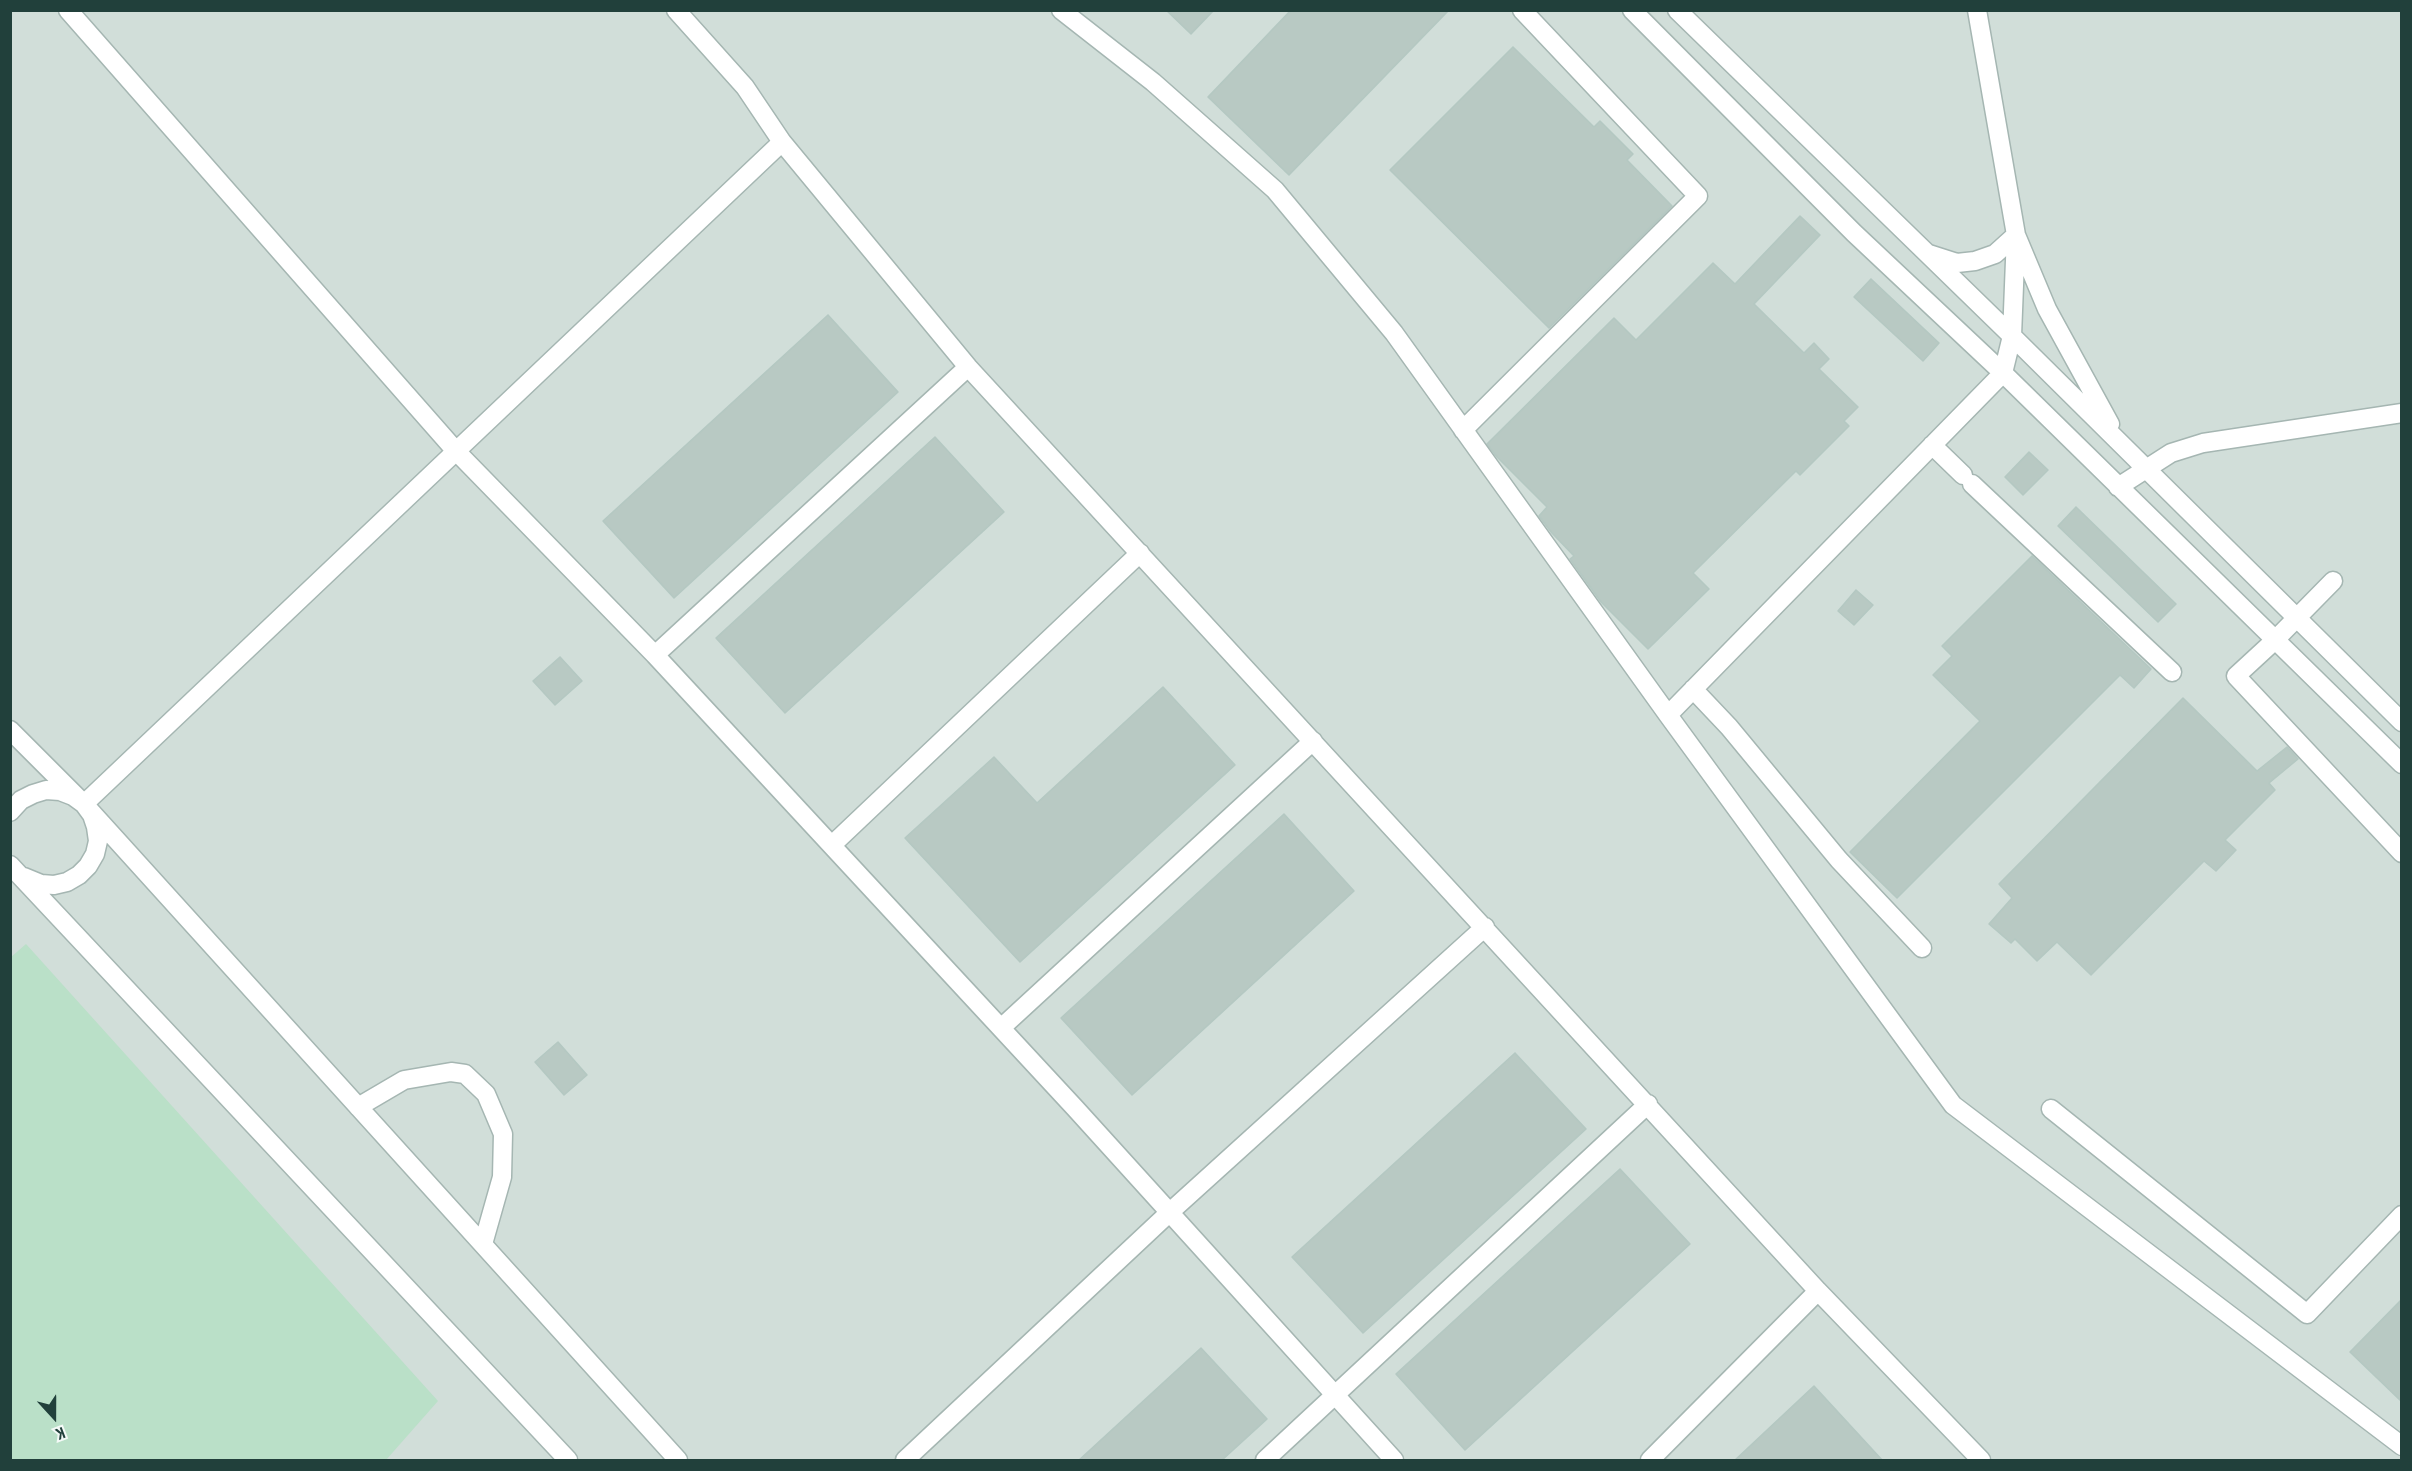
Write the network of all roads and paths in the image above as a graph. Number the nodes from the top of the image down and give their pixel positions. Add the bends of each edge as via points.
1 (68, 10) edge
2 (676, 10) edge
3 (1061, 10) edge
4 (1522, 10) edge
5 (1632, 10) edge
6 (1677, 10) edge
7 (1977, 10) edge
8 (782, 142) junction
9 (2016, 235) junction
10 (1924, 252) junction
11 (2012, 336) junction
12 (968, 367) junction
13 (2003, 373) junction
14 (2402, 413) edge
15 (1463, 430) junction
16 (2121, 445) junction
17 (1932, 446) junction
18 (455, 450) junction
19 (2146, 470) junction
20 (2118, 487) junction
21 (1140, 553) junction
22 (2333, 581) dead end
23 (2297, 619) junction
24 (2274, 641) junction
25 (656, 655) junction
26 (2172, 672) dead end
27 (1693, 689) junction
28 (1668, 715) junction
29 (2402, 722) edge
30 (10, 730) edge
31 (1313, 741) junction
32 (2402, 764) edge
33 (84, 804) junction
34 (10, 812) edge
35 (832, 845) junction
36 (2402, 853) edge
37 (12, 870) edge
38 (1485, 927) junction
39 (1922, 948) dead end
40 (1001, 1028) junction
41 (1648, 1104) junction
42 (358, 1107) junction
43 (2051, 1109) dead end
44 (1170, 1212) junction
45 (2402, 1215) edge
46 (483, 1244) junction
47 (1818, 1291) junction
48 (1336, 1396) junction
49 (2402, 1446) edge
50 (568, 1461) edge
51 (678, 1461) edge
52 (905, 1461) edge
53 (1265, 1461) edge
54 (1394, 1461) edge
55 (1650, 1461) edge
56 (1981, 1461) edge

1 - 18 street
2 - 8 street via 745,87
3 - 15 street via 1153,82 1275,190 1394,333
4 - 15 street via 1698,196
5 - 13 street via 1854,233
6 - 10 street
7 - 9 street
8 - 12 street
8 - 18 street
9 - 10 street via 1995,254 1975,261 1957,263
9 - 11 street
9 - 16 street via 2047,309
10 - 11 street
11 - 13 street
11 - 16 street
12 - 21 street
12 - 25 street
13 - 17 street
13 - 20 street
14 - 19 street via 2203,442 2171,453
15 - 28 street
16 - 19 street
17 - 26 street
17 - 27 street
18 - 25 street
18 - 33 street
19 - 20 street
19 - 23 street
20 - 24 street
21 - 31 street
21 - 35 street
22 - 23 street
23 - 24 street
23 - 29 street
24 - 32 street
24 - 36 street via 2236,676
25 - 35 street
27 - 28 street
27 - 39 street via 1839,860
28 - 49 street via 1953,1105
30 - 33 street
31 - 38 street
31 - 40 street
33 - 34 street via 66,794 46,790 21,800
33 - 37 street via 96,827 98,841 88,866 79,875 54,885 28,880
33 - 42 street
35 - 40 street
37 - 50 street
38 - 41 street
38 - 44 street
40 - 44 street
41 - 47 street
41 - 48 street
42 - 46 street
42 - 46 street via 404,1080 451,1072 465,1074 486,1094 503,1134 502,1177
43 - 45 street via 2307,1314
44 - 48 street
44 - 52 street
46 - 51 street
47 - 55 street
47 - 56 street
48 - 53 street
48 - 54 street

